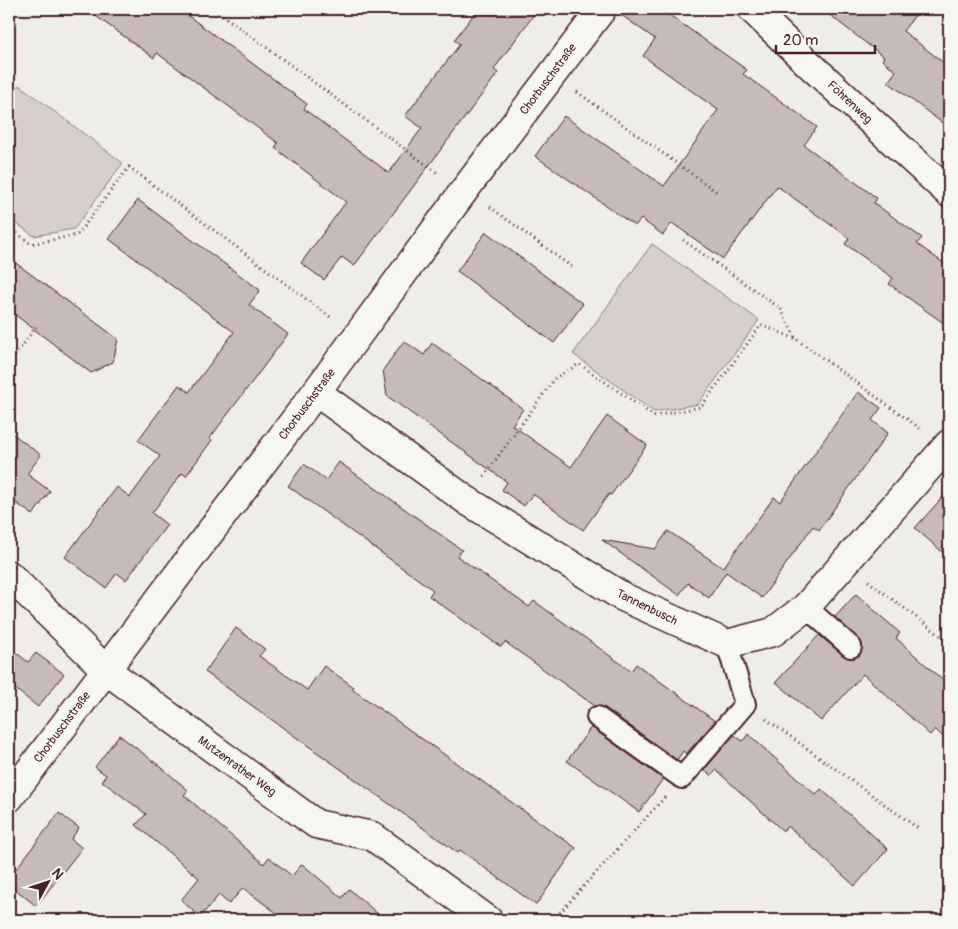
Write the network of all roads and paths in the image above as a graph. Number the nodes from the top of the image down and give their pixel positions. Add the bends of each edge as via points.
1 (214, 9) edge
2 (602, 9) edge
3 (752, 9) edge
4 (552, 74) junction
5 (464, 190) junction
6 (717, 192) dead end
7 (949, 193) edge
8 (9, 227) edge
9 (683, 240) dead end
10 (573, 268) dead end
11 (36, 327) dead end
12 (357, 337) junction
13 (796, 339) junction
14 (9, 364) edge
15 (316, 392) junction
16 (948, 445) edge
17 (466, 500) junction
18 (844, 563) junction
19 (9, 575) edge
20 (806, 607) junction
21 (949, 642) edge
22 (727, 644) junction
23 (851, 647) dead end
24 (106, 670) junction
25 (746, 704) junction
26 (597, 717) dead end
27 (682, 778) junction
28 (9, 798) edge
29 (920, 829) dead end
30 (488, 920) edge
31 (553, 920) edge

1 - 5 path
2 - 4 street, Chorbuschstraße
3 - 7 street, Föhrenweg
4 - 5 street, Chorbuschstraße
4 - 6 path
5 - 10 path
5 - 12 street, Chorbuschstraße
8 - 12 path via 31,244 77,235 129,167
9 - 13 path via 781,309
11 - 14 path
12 - 15 street, Chorbuschstraße
13 - 16 path
13 - 17 path via 761,325 701,407 654,416 579,364 555,378
15 - 17 street, Tannenbusch
15 - 24 street, Chorbuschstraße
16 - 18 street
17 - 22 street, Tannenbusch via 623,597
18 - 20 street
18 - 21 path
19 - 24 street, Mutzenrather Weg
20 - 22 street via 773,632
20 - 23 lane
22 - 25 lane
24 - 28 street, Chorbuschstraße
24 - 30 street, Mutzenrather Weg via 316,824 372,836
25 - 27 lane
25 - 29 path
26 - 27 lane
27 - 31 path

